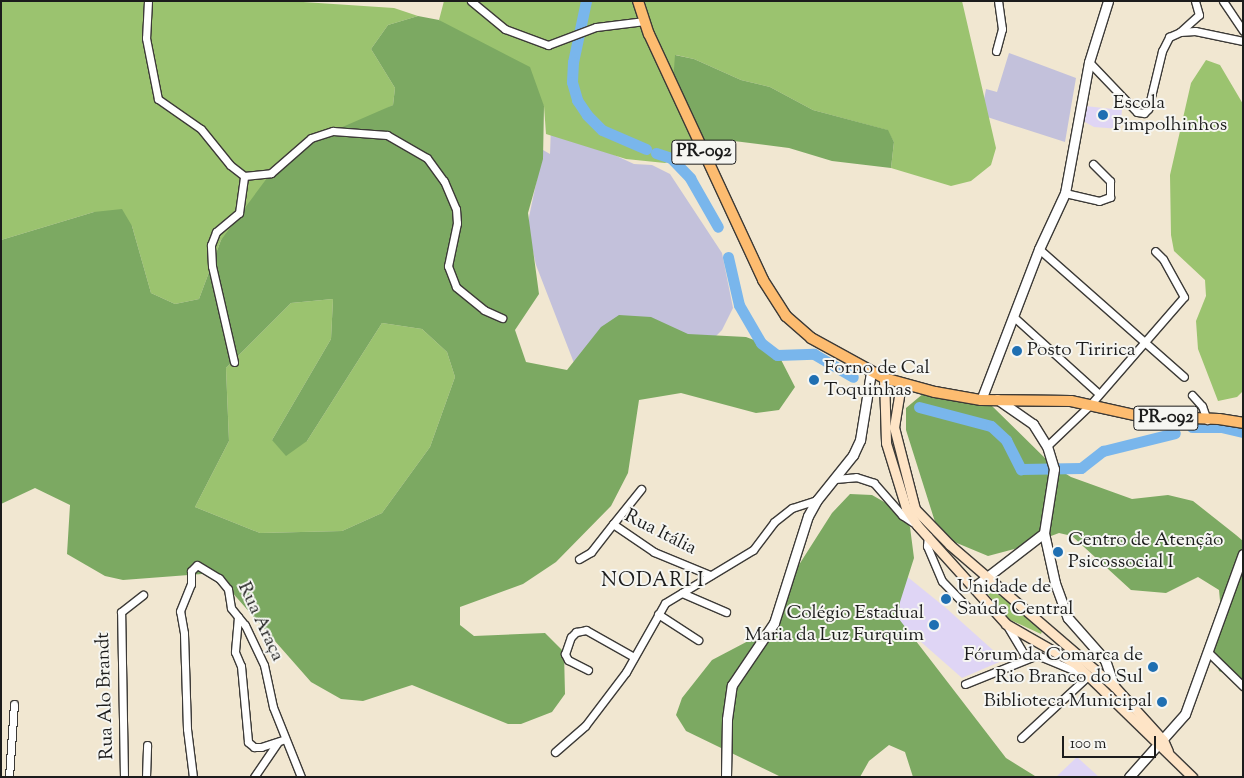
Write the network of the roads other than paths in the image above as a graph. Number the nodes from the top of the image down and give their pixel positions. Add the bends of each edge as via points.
1 (148, 1) edge
2 (471, 1) edge
3 (638, 1) edge
4 (998, 1) edge
5 (1108, 1) edge
6 (1195, 1) edge
7 (1222, 1) edge
8 (645, 21) junction
9 (1243, 31) edge
10 (1180, 32) junction
11 (1243, 41) edge
12 (996, 51) dead end
13 (1089, 62) junction
14 (1093, 164) dead end
15 (244, 176) junction
16 (1066, 193) junction
17 (1039, 249) junction
18 (1155, 251) dead end
19 (502, 318) dead end
20 (1015, 318) junction
21 (1144, 344) junction
22 (234, 362) dead end
23 (871, 372) junction
24 (1184, 377) dead end
25 (884, 378) junction
26 (900, 384) junction
27 (1099, 394) junction
28 (1192, 395) dead end
29 (996, 399) junction
30 (981, 400) junction
31 (1090, 405) junction
32 (1207, 420) junction
33 (1243, 423) edge
34 (1047, 446) junction
35 (835, 479) junction
36 (641, 489) dead end
37 (817, 500) junction
38 (613, 524) junction
39 (917, 525) junction
40 (1044, 532) junction
41 (928, 536) junction
42 (1243, 554) edge
43 (579, 559) dead end
44 (710, 576) junction
45 (987, 576) junction
46 (974, 587) junction
47 (682, 592) junction
48 (142, 596) dead end
49 (968, 608) dead end
50 (726, 612) dead end
51 (658, 614) junction
52 (238, 617) junction
53 (1006, 624) junction
54 (1054, 632) junction
55 (698, 640) dead end
56 (1046, 646) junction
57 (1208, 652) junction
58 (634, 657) junction
59 (1026, 657) junction
60 (588, 670) dead end
61 (1088, 676) junction
62 (965, 684) dead end
63 (1114, 686) junction
64 (1243, 686) edge
65 (14, 704) dead end
66 (1021, 738) dead end
67 (285, 739) junction
68 (278, 742) junction
69 (1161, 743) junction
70 (147, 746) dead end
71 (555, 752) dead end
72 (9, 777) edge
73 (124, 777) edge
74 (146, 777) edge
75 (193, 777) edge
76 (254, 777) edge
77 (301, 777) edge
78 (726, 777) edge
79 (1129, 777) edge
80 (1192, 777) edge

1 - 15 street via 146,38 158,99 201,128 230,166
2 - 8 street via 505,29 548,45 596,27
3 - 8 main road, PR-092
4 - 12 street via 1002,29
5 - 13 street
6 - 10 street via 1199,14
7 - 9 street
8 - 23 main road, PR-092 via 749,252 775,300 786,316 811,338
10 - 11 street via 1206,32
10 - 13 street via 1166,40 1148,109 1137,112
13 - 16 street
14 - 16 street via 1110,182 1110,197 1099,201
15 - 19 street via 278,169 296,149 320,134 333,131 387,135 427,158 444,181 456,210 457,223 448,254 451,277 461,293 484,310
15 - 22 street via 239,213 216,232 211,245 212,266
16 - 17 street
17 - 20 street
17 - 21 street
18 - 21 street via 1184,296
20 - 27 street
20 - 30 street
21 - 24 street
21 - 27 street
23 - 25 main road, PR-092
23 - 35 street via 860,440
25 - 26 main road, PR-092
25 - 39 main road via 886,443 906,508
26 - 30 main road, PR-092
26 - 45 main road via 894,428 912,504
27 - 31 street
28 - 32 street via 1202,406
29 - 30 main road, PR-092
29 - 31 main road, PR-092 via 1071,401
29 - 34 street via 1033,424
31 - 32 main road, PR-092 via 1139,416
31 - 34 street
32 - 33 main road, PR-092
34 - 40 street via 1054,470
35 - 37 street
35 - 39 street via 856,477 874,483 902,515
36 - 38 street
37 - 44 street via 792,508 774,522 753,550
37 - 78 street via 808,516 774,623 732,685 727,719
38 - 43 street, Rua Itália via 591,552
38 - 44 street, Rua Itália via 654,552
39 - 41 main road
40 - 45 street
40 - 63 street via 1055,583 1068,618 1105,660
41 - 46 main road
41 - 49 street via 927,546 942,581
42 - 57 street
44 - 47 street
45 - 46 street
45 - 54 main road
46 - 53 main road
47 - 50 street
47 - 51 street via 665,603
48 - 73 street, Rua Alo Brandt via 121,612
51 - 55 street
51 - 58 street
52 - 67 street, Rua Araça via 264,665 270,698
52 - 68 street via 235,652 241,666 248,742 254,747
52 - 75 street, Rua Araça via 231,608 228,589 219,578 197,565 191,571 192,578 180,611
53 - 56 main road
53 - 59 street
54 - 56 main road
54 - 63 main road
56 - 61 main road via 1076,664
57 - 64 street
57 - 69 street via 1185,714
58 - 60 street via 586,630 576,632 565,654 568,660
58 - 71 street via 585,726
59 - 61 street via 1037,655
59 - 62 street
61 - 66 street
61 - 69 main road
63 - 69 main road
65 - 72 street
67 - 68 street
67 - 77 street, Rua Araça
68 - 76 street
69 - 79 street
69 - 80 main road
70 - 74 street, Rua Alo Brandt

